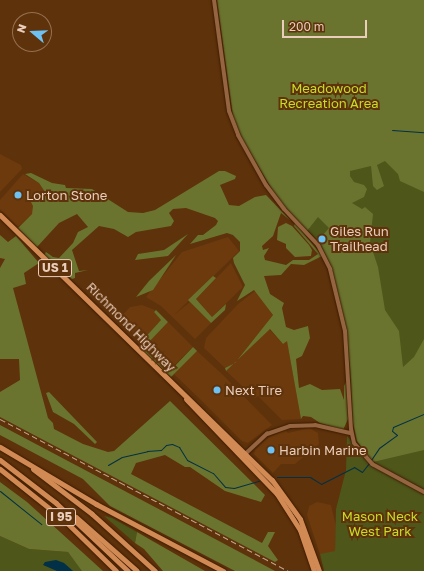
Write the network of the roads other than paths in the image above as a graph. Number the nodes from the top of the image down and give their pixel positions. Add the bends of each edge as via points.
1 (214, 0) edge
2 (0, 215) edge
3 (351, 433) junction
4 (0, 447) edge
5 (8, 451) junction
6 (244, 455) junction
7 (0, 460) edge
8 (0, 469) edge
9 (424, 492) edge
10 (56, 503) junction
11 (116, 571) edge
12 (128, 571) edge
13 (137, 571) edge
14 (155, 571) edge
15 (223, 571) edge
16 (314, 571) edge
17 (319, 571) edge

1 - 3 street via 232,121 266,185 284,209 318,245 329,267 345,336
2 - 6 highway, Richmond Highway / US 1
3 - 6 street via 315,425 290,426 267,434
3 - 9 street via 358,449 367,460
4 - 5 highway, I 95
5 - 14 highway, I 95 via 92,514
5 - 15 highway via 105,509
6 - 16 highway, Richmond Highway / US 1 via 293,517 302,534
6 - 17 highway, Richmond Highway / US 1 via 272,480 296,511 308,534
7 - 10 highway
8 - 11 highway, I 95 via 59,515
10 - 12 highway
10 - 13 highway

